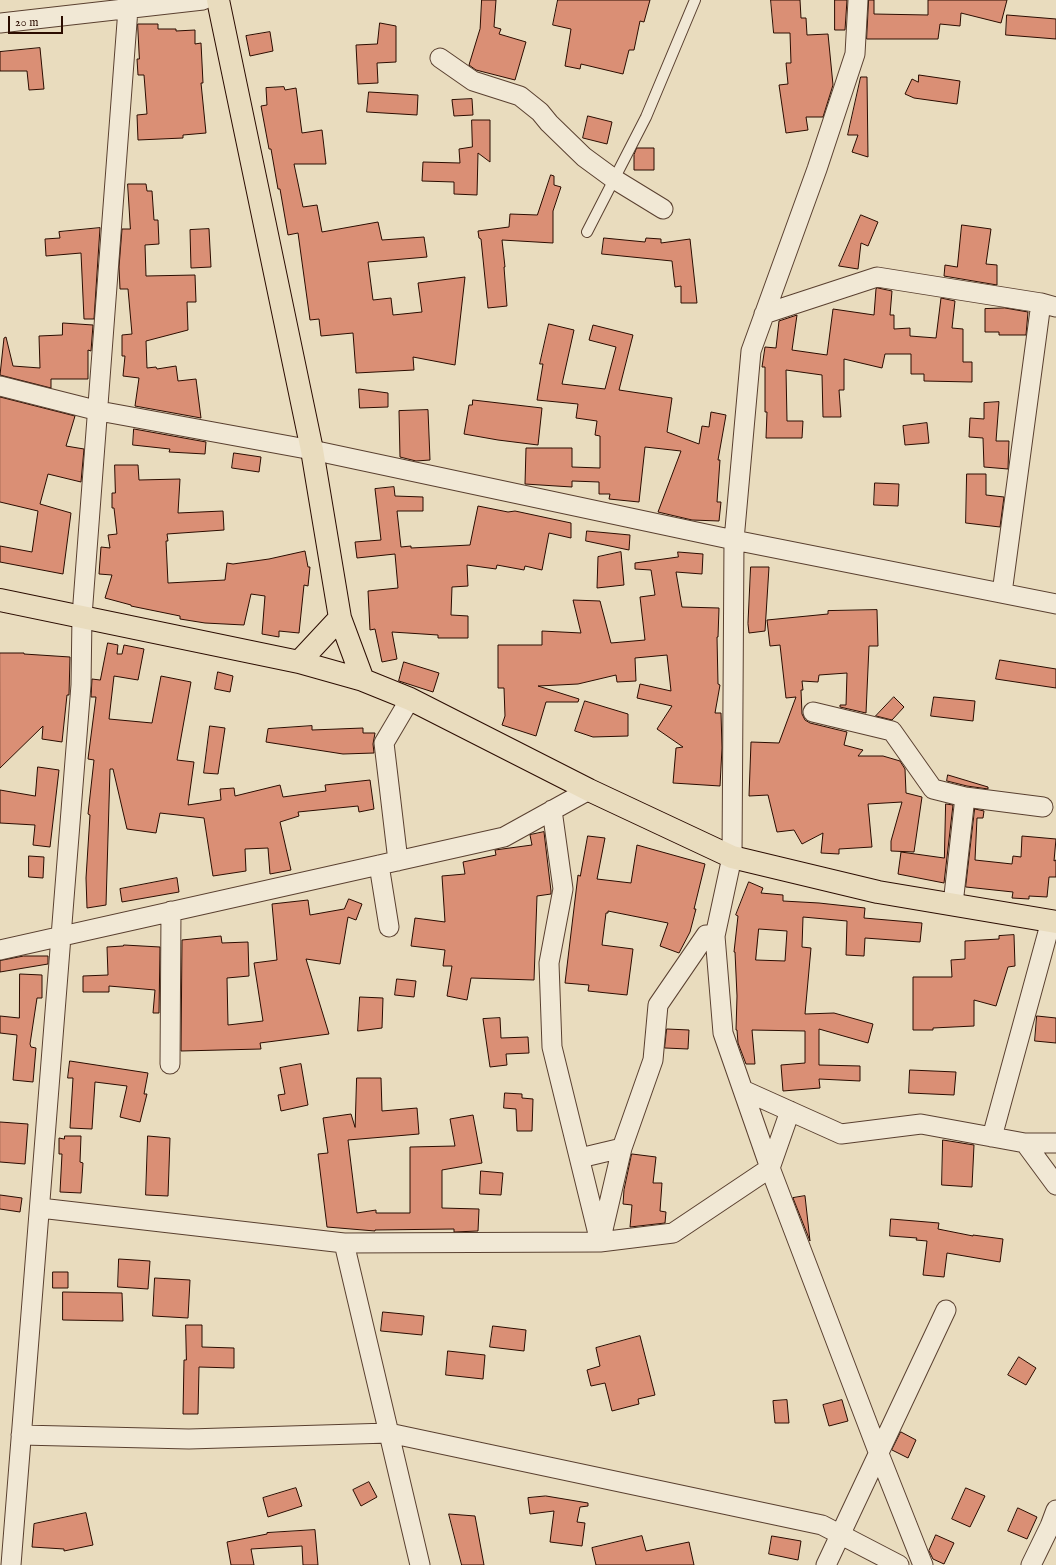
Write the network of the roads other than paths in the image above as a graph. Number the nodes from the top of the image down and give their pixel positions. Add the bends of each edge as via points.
1 (203, 0) edge
2 (218, 0) edge
3 (695, 0) edge
4 (858, 0) edge
5 (128, 9) junction
6 (0, 24) edge
7 (440, 58) dead end
8 (614, 179) junction
9 (663, 209) dead end
10 (587, 232) dead end
11 (1049, 305) edge
12 (764, 314) junction
13 (0, 386) edge
14 (99, 411) junction
15 (312, 450) junction
16 (734, 540) junction
17 (1002, 593) junction
18 (0, 600) edge
19 (1056, 604) edge
20 (82, 616) junction
21 (340, 618) junction
22 (299, 662) junction
23 (364, 680) junction
24 (410, 699) junction
25 (813, 712) dead end
26 (589, 790) junction
27 (965, 796) junction
28 (1043, 807) dead end
29 (552, 810) junction
30 (732, 857) junction
31 (398, 861) junction
32 (379, 865) junction
33 (953, 904) junction
34 (172, 911) junction
35 (1053, 922) edge
36 (388, 927) dead end
37 (61, 936) junction
38 (715, 936) junction
39 (0, 950) edge
40 (170, 1064) dead end
41 (743, 1090) junction
42 (790, 1111) junction
43 (992, 1137) junction
44 (1025, 1143) junction
45 (1056, 1143) edge
46 (622, 1148) junction
47 (580, 1158) junction
48 (770, 1168) junction
49 (1056, 1184) edge
50 (40, 1208) junction
51 (600, 1242) junction
52 (344, 1243) junction
53 (946, 1310) dead end
54 (389, 1433) junction
55 (21, 1435) junction
56 (878, 1454) junction
57 (1056, 1510) edge
58 (841, 1534) junction
59 (11, 1565) edge
60 (420, 1565) edge
61 (826, 1565) edge
62 (899, 1565) edge
63 (923, 1565) edge
64 (1031, 1565) edge

1 - 5 street
2 - 15 main road
3 - 8 lane via 646,117
4 - 12 street via 855,54 817,169
5 - 6 street
5 - 14 street
7 - 8 street via 473,81 520,96 540,112 584,157
8 - 9 street
8 - 10 lane
11 - 12 street via 877,277
11 - 17 street
12 - 16 street via 751,351
13 - 14 street
14 - 15 street
14 - 20 street
15 - 16 street
15 - 21 main road
16 - 17 street
16 - 30 street
17 - 19 street
18 - 20 main road
20 - 22 main road
20 - 37 street via 81,685
21 - 22 main road
21 - 23 main road
22 - 23 main road
23 - 24 main road
24 - 26 main road
24 - 31 street via 384,743
25 - 27 street via 892,731 933,789
26 - 29 street
26 - 30 main road
27 - 28 street
27 - 33 street
29 - 31 street via 504,837
29 - 47 street via 563,889 548,963 552,1048
30 - 33 main road via 878,892
30 - 38 street
31 - 32 street
32 - 34 street
32 - 36 street
33 - 35 main road
34 - 37 street
34 - 40 street
35 - 43 street
37 - 39 street
37 - 50 street
38 - 41 street via 723,1033
38 - 46 street via 706,935 658,1005 653,1060
41 - 42 street
41 - 48 street
42 - 43 street via 841,1134 921,1124
42 - 48 street
43 - 44 street
44 - 45 street
44 - 49 street
46 - 47 street
46 - 51 street
47 - 51 street
48 - 51 street via 673,1233
48 - 56 street
50 - 52 street
50 - 55 street
51 - 52 street
52 - 54 street
53 - 56 street
54 - 55 street via 189,1439
54 - 58 street via 822,1525
54 - 60 street
55 - 59 street
56 - 58 street
56 - 63 street
57 - 64 street
58 - 61 street
58 - 62 street

